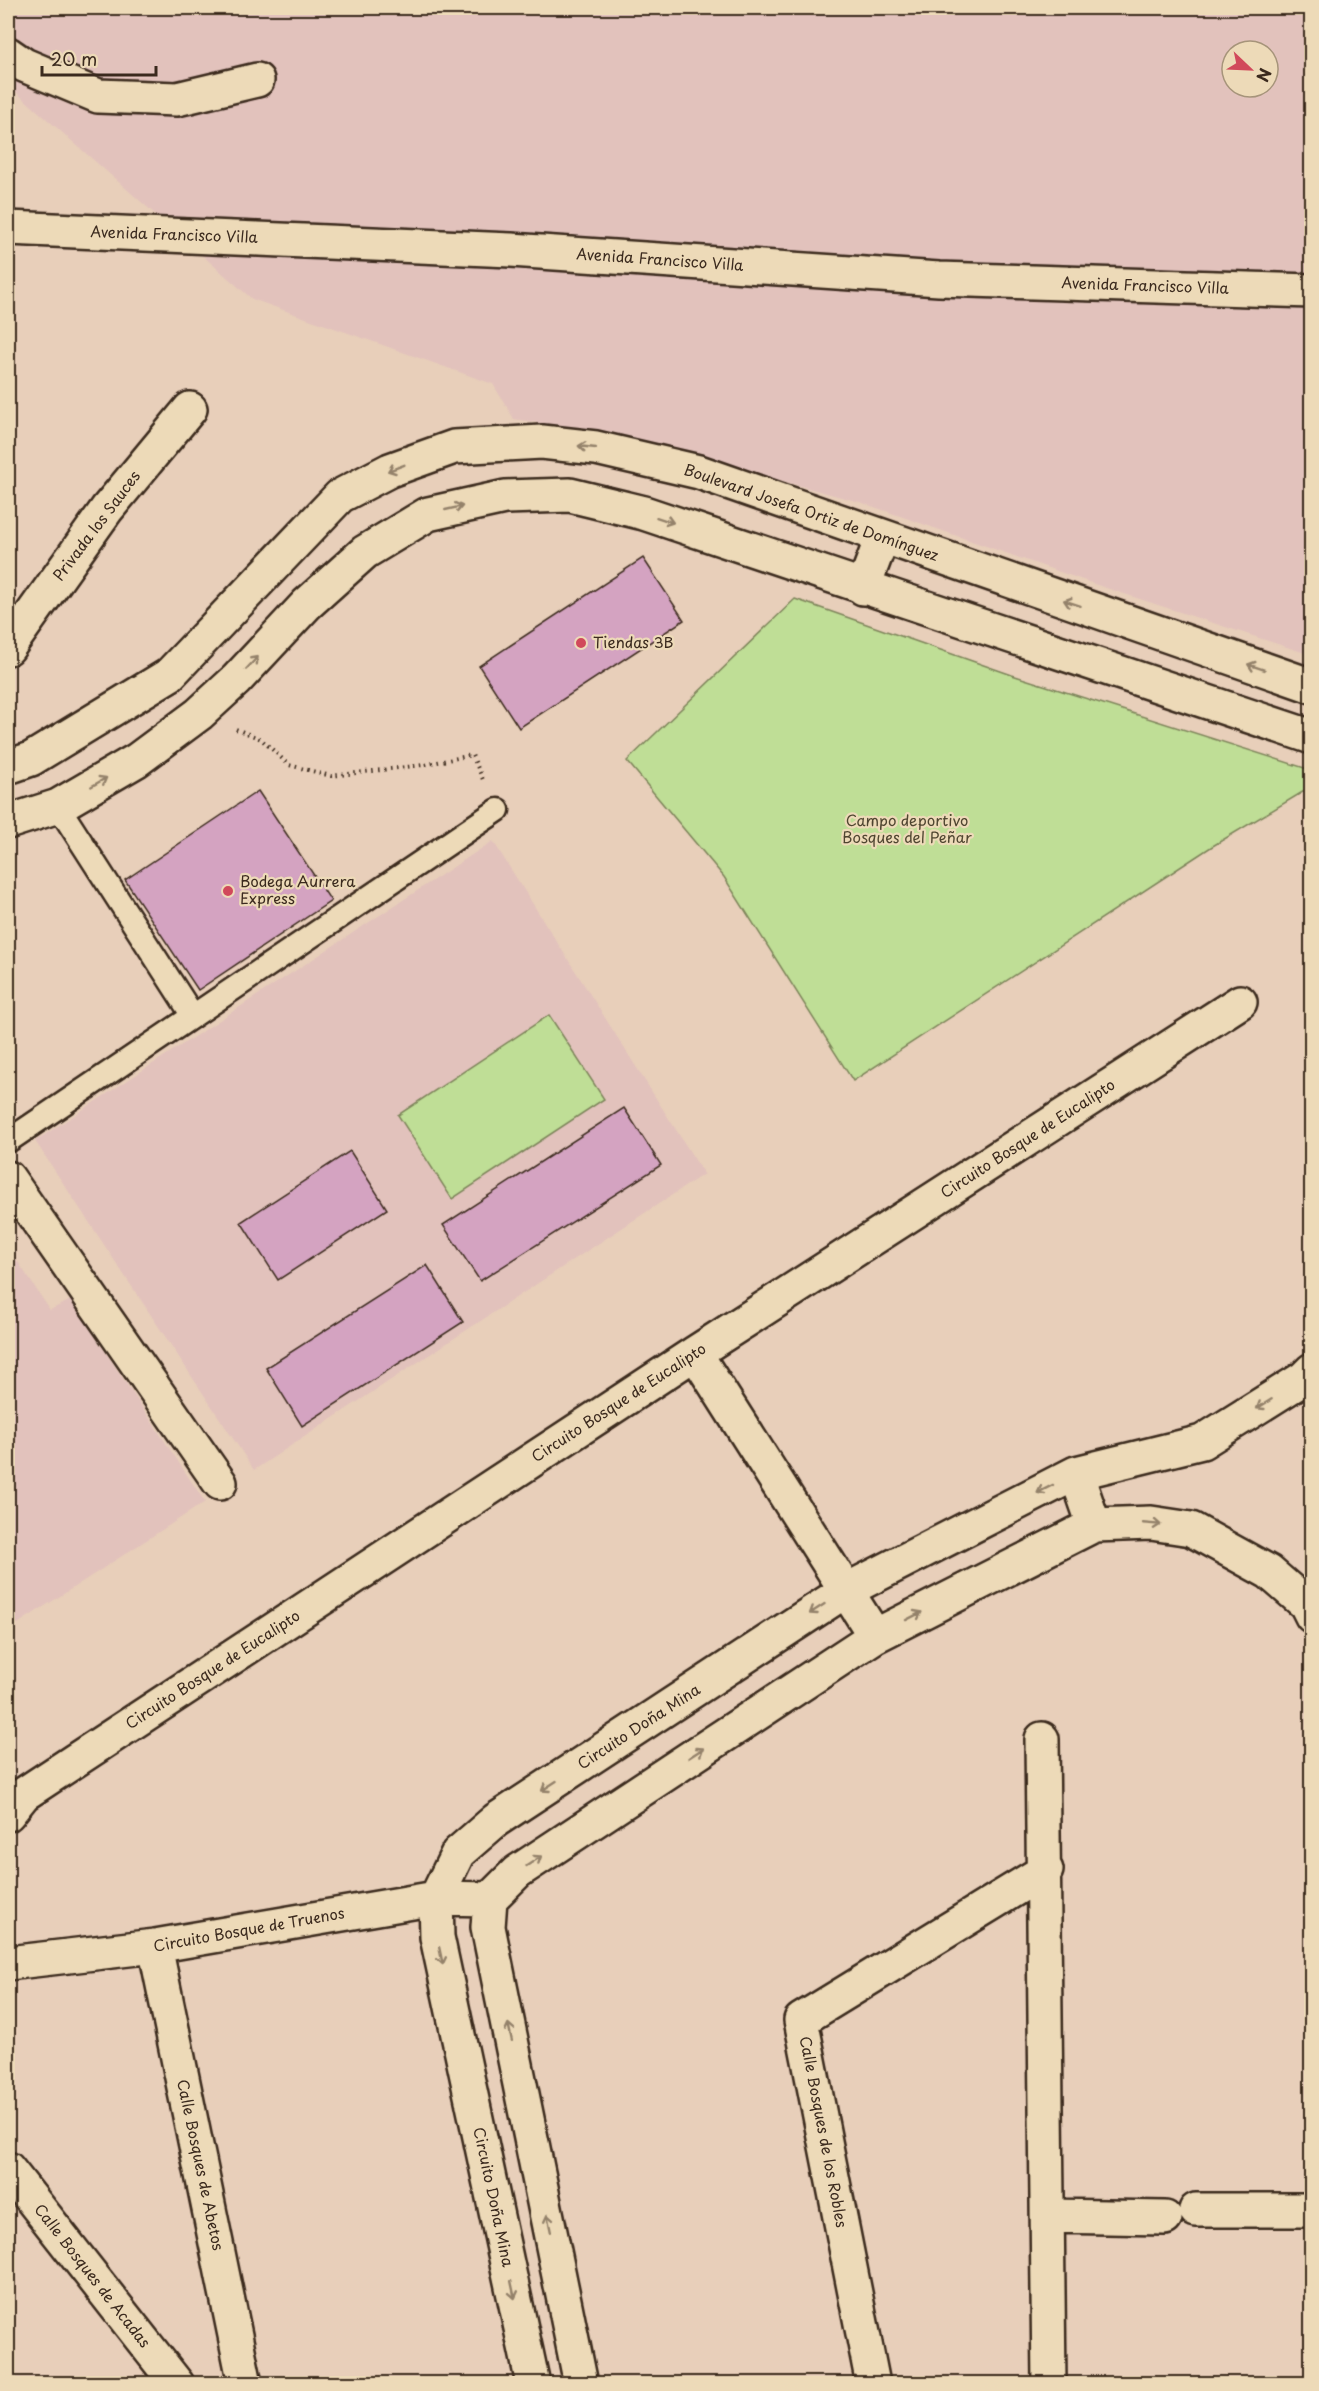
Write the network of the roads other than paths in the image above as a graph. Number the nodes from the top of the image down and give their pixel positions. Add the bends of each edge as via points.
1 (8, 54) edge
2 (257, 80) dead end
3 (8, 228) edge
4 (1311, 291) edge
5 (190, 409) dead end
6 (633, 456) junction
7 (619, 507) junction
8 (882, 538) junction
9 (863, 588) junction
10 (8, 648) edge
11 (169, 675) junction
12 (1311, 686) edge
13 (199, 714) junction
14 (1311, 737) edge
15 (8, 768) edge
16 (58, 806) junction
17 (498, 810) road end
18 (8, 822) edge
19 (1240, 1002) dead end
20 (193, 1016) junction
21 (8, 1141) edge
22 (8, 1178) edge
23 (695, 1353) junction
24 (1311, 1370) edge
25 (1076, 1473) junction
26 (220, 1484) dead end
27 (1094, 1525) junction
28 (845, 1591) junction
29 (1311, 1616) edge
30 (874, 1636) junction
31 (1042, 1739) dead end
32 (8, 1815) edge
33 (1046, 1870) junction
34 (436, 1898) junction
35 (490, 1899) junction
36 (155, 1946) junction
37 (8, 1963) edge
38 (8, 2169) edge
39 (1196, 2210) dead end
40 (1311, 2210) edge
41 (1048, 2216) junction
42 (1165, 2218) dead end
43 (177, 2384) edge
44 (245, 2384) edge
45 (533, 2384) edge
46 (581, 2384) edge
47 (873, 2384) edge
48 (1049, 2384) edge

1 - 2 street via 24,65 98,96 177,99
3 - 4 street, Avenida Francisco Villa via 511,250 939,279
5 - 10 street, Privada los Sauces via 107,509
6 - 7 street
6 - 8 street, Boulevard Josefa Ortiz de Domínguez via 699,472
6 -> 11 street, Boulevard Josefa Ortiz de Domínguez via 542,442 454,447 390,470 340,496
7 -> 9 street
13 -> 7 street via 307,604 365,552 428,514 505,497 570,495
8 - 9 street
12 -> 8 street, Boulevard Josefa Ortiz de Domínguez
9 - 14 street
11 - 13 street
11 - 15 street, Boulevard Josefa Ortiz de Domínguez via 31,759
16 -> 13 street via 137,760
16 - 18 street
16 - 20 lane
17 - 20 lane
19 - 23 street, Circuito Bosque de Eucalipto
20 - 21 lane
22 - 26 street
23 - 28 street
23 - 32 street, Circuito Bosque de Eucalipto via 24,1794
24 -> 25 street, Circuito Doña Mina via 1202,1442
25 - 27 street
25 -> 28 street, Circuito Doña Mina
27 -> 29 street via 1150,1523 1191,1529 1269,1572 1306,1604
30 -> 27 street
28 - 30 street
28 -> 34 street, Circuito Doña Mina via 496,1820 458,1852
35 -> 30 street via 517,1872
31 - 33 street
33 - 41 street
33 - 47 street, Calle Bosques de los Robles via 801,2020
34 - 35 street, Circuito Bosque de Truenos
34 - 36 street, Circuito Bosque de Truenos
34 -> 45 street, Circuito Doña Mina via 437,1937
46 -> 35 street via 488,1927
36 - 37 street, Circuito Bosque de Truenos
36 - 44 street, Calle Bosques de Abetos
38 - 43 street, Calle Bosques de Acadas
39 - 40 street
41 - 42 street
41 - 48 street

